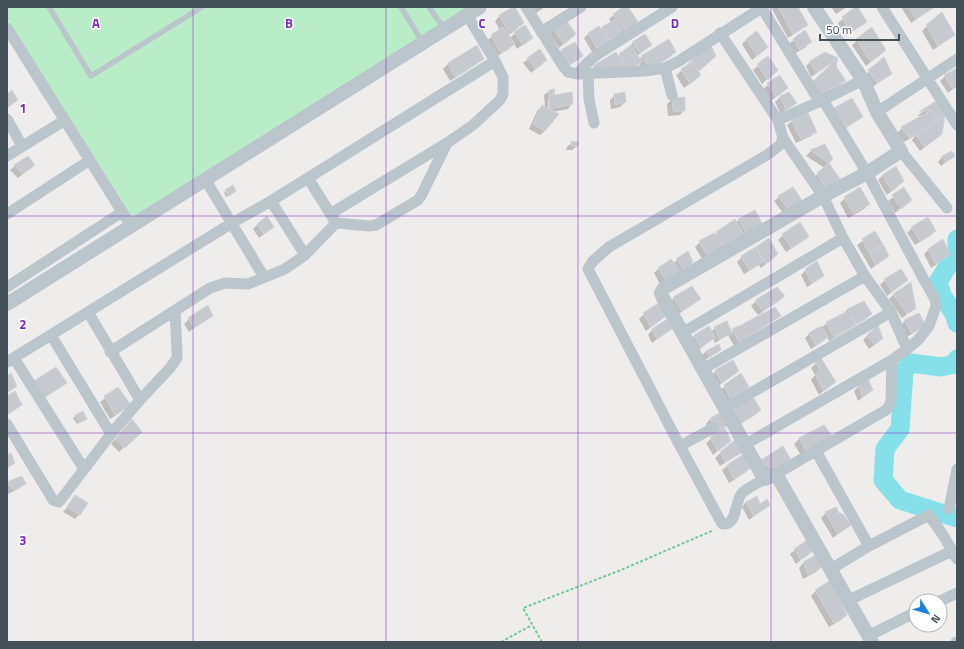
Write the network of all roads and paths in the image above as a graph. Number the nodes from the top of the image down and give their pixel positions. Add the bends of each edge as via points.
1 (49, 7) edge
2 (202, 7) edge
3 (401, 7) edge
4 (429, 7) edge
5 (480, 7) edge
6 (526, 7) edge
7 (581, 7) edge
8 (672, 7) edge
9 (762, 7) edge
10 (814, 7) edge
11 (882, 7) edge
12 (467, 15) junction
13 (7, 28) edge
14 (444, 30) junction
15 (541, 32) junction
16 (720, 33) junction
17 (424, 43) junction
18 (957, 59) edge
19 (495, 61) junction
20 (665, 68) junction
21 (583, 73) junction
22 (927, 79) junction
23 (863, 80) junction
24 (672, 95) dead end
25 (821, 101) junction
26 (877, 112) junction
27 (7, 119) edge
28 (65, 120) junction
29 (778, 120) junction
30 (594, 122) dead end
31 (957, 125) edge
32 (783, 138) junction
33 (447, 143) junction
34 (22, 146) junction
35 (901, 151) junction
36 (7, 156) edge
37 (90, 160) junction
38 (867, 173) junction
39 (308, 178) junction
40 (205, 179) junction
41 (823, 196) junction
42 (271, 201) junction
43 (947, 208) dead end
44 (122, 212) junction
45 (7, 214) edge
46 (330, 214) junction
47 (232, 223) junction
48 (336, 223) junction
49 (131, 226) junction
50 (843, 238) junction
51 (305, 255) junction
52 (865, 276) junction
53 (264, 277) junction
54 (7, 288) edge
55 (7, 304) edge
56 (175, 310) junction
57 (88, 312) junction
58 (891, 312) junction
59 (682, 332) junction
60 (51, 335) junction
61 (907, 349) junction
62 (110, 352) junction
63 (11, 360) edge
64 (892, 360) junction
65 (703, 369) junction
66 (140, 400) junction
67 (725, 408) junction
68 (7, 424) edge
69 (713, 428) dead end
70 (111, 434) junction
71 (746, 444) junction
72 (680, 446) junction
73 (816, 451) junction
74 (957, 469) edge
75 (84, 470) junction
76 (770, 476) junction
77 (950, 509) edge
78 (727, 524) junction
79 (869, 546) junction
80 (955, 555) edge
81 (831, 569) junction
82 (849, 600) junction
83 (908, 617) edge
84 (532, 625) junction
85 (870, 639) edge
86 (501, 642) edge
87 (542, 642) edge

1 - 2 lane via 91,76
3 - 17 lane
4 - 14 lane
5 - 12 street
6 - 15 street
7 - 15 street
8 - 21 street via 598,54 586,64
9 - 16 street
9 - 25 street
10 - 23 street
11 - 22 street
12 - 14 street
12 - 19 street
13 - 28 street
14 - 17 street
15 - 21 street via 568,72
16 - 20 street
16 - 29 street
17 - 40 street
18 - 22 street
19 - 33 street via 503,77 503,94 500,100
19 - 39 street
20 - 21 street
20 - 24 street
21 - 30 street
22 - 26 street
22 - 31 street
23 - 25 street
23 - 26 street
25 - 29 street
25 - 38 street
26 - 35 street
27 - 34 street
28 - 34 street
28 - 37 street
29 - 32 street
32 - 41 street
32 - 72 street via 780,145 768,155 609,247 588,269
33 - 46 street
33 - 48 street via 418,200 376,225
34 - 36 street
35 - 38 street
35 - 43 street
37 - 44 street
37 - 45 street
38 - 41 street
38 - 61 street via 935,299 936,306 929,326
39 - 42 street
39 - 46 street
40 - 47 street
40 - 49 street
41 - 50 street
41 - 59 street via 664,288 661,293 663,298
42 - 47 street
42 - 51 street
44 - 49 street
44 - 54 street
46 - 48 street
47 - 53 street
47 - 57 street
48 - 51 street
49 - 55 street
50 - 52 street
50 - 59 street
51 - 53 street
52 - 58 street
52 - 65 street
53 - 56 street via 248,284 225,283 212,287
56 - 62 street
56 - 66 street via 177,358
57 - 60 street
57 - 62 street
58 - 61 street
58 - 67 street
59 - 65 street
60 - 63 street
60 - 70 street
61 - 64 street
62 - 66 street
63 - 75 street
64 - 71 street
64 - 73 street via 889,406 886,410
65 - 67 street
66 - 70 street
67 - 71 street
68 - 75 street via 56,502 61,500
69 - 72 street
70 - 75 street
71 - 76 street
72 - 78 street via 721,522
73 - 76 street
73 - 79 street
74 - 77 street
76 - 78 street via 744,492 739,498 732,521
76 - 81 street
78 - 84 path via 621,570 523,608
79 - 80 street via 929,514
79 - 81 street
80 - 82 street
81 - 82 street
82 - 85 street
83 - 85 street
84 - 86 path
84 - 87 path

